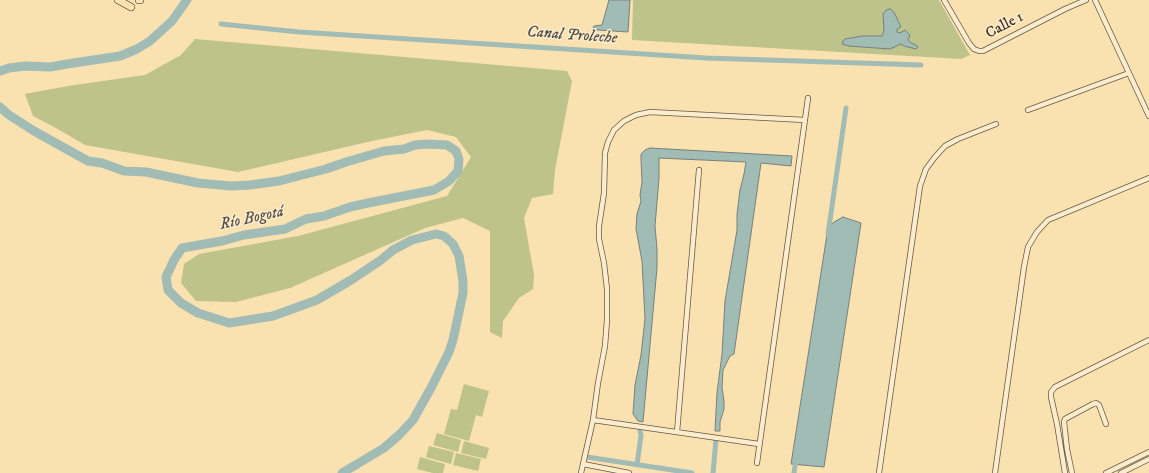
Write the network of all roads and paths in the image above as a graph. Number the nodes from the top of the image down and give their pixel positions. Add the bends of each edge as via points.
1 (118, 0) edge
2 (944, 0) edge
3 (1086, 0) edge
4 (1095, 0) edge
5 (131, 7) dead end
6 (1129, 73) junction
7 (808, 98) dead end
8 (1028, 110) dead end
9 (1149, 116) edge
10 (805, 120) junction
11 (996, 124) dead end
12 (699, 170) dead end
13 (1149, 178) edge
14 (1149, 340) edge
15 (593, 420) junction
16 (1106, 424) dead end
17 (678, 432) junction
18 (759, 444) junction
19 (1149, 452) edge
20 (1149, 459) edge
21 (757, 463) dead end
22 (583, 464) junction
23 (581, 473) edge
24 (629, 473) edge
25 (879, 473) edge
26 (995, 473) edge
27 (1065, 473) edge
28 (1072, 473) edge
29 (1106, 473) edge
30 (1121, 473) edge

1 - 5 main road
2 - 3 street, Calle 1 via 969,43 979,51
4 - 6 street
6 - 8 street
6 - 9 street
7 - 10 street
10 - 15 street via 650,112 636,115 614,130 605,153 604,193 598,226 604,264 606,320 605,346
10 - 18 street
11 - 25 street via 945,146 926,170 920,186
12 - 17 street
13 - 26 street via 1048,220 1028,247
14 - 27 street via 1055,387 1051,398
15 - 17 street
15 - 22 street
16 - 28 street via 1096,403 1065,419
17 - 18 street
18 - 21 street
19 - 29 street
20 - 30 street
22 - 23 street
22 - 24 street

